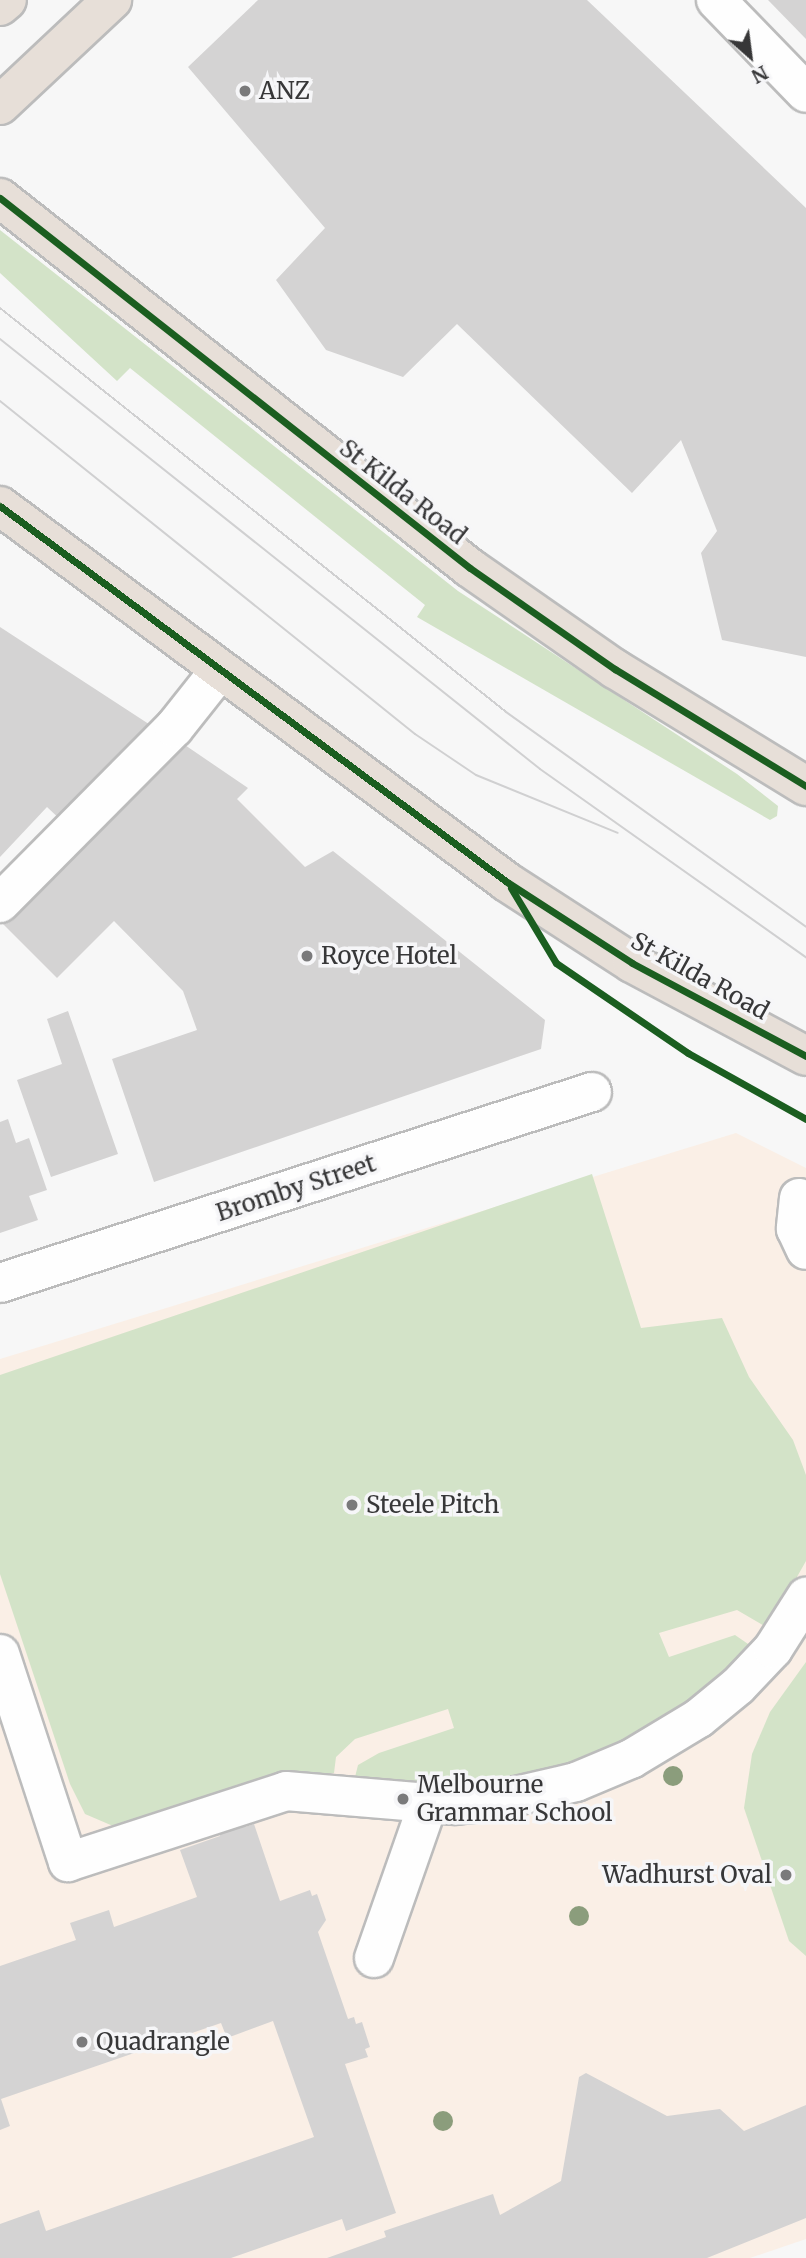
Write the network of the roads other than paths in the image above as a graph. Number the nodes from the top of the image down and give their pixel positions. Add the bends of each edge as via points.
1 (7, 0) edge
2 (112, 0) edge
3 (716, 0) edge
4 (0, 6) edge
5 (806, 93) edge
6 (0, 105) edge
7 (0, 198) edge
8 (0, 506) edge
9 (220, 670) junction
10 (806, 786) edge
11 (0, 903) edge
12 (806, 1056) edge
13 (592, 1092) dead end
14 (799, 1198) dead end
15 (806, 1250) edge
16 (0, 1283) edge
17 (806, 1597) edge
18 (0, 1654) edge
19 (428, 1804) junction
20 (374, 1958) dead end

1 - 4 main road
2 - 6 main road
3 - 5 street
7 - 10 main road, St Kilda Road via 470,568 615,668
8 - 9 main road, St Kilda Road
9 - 11 street via 174,728
9 - 12 main road, St Kilda Road via 530,897 632,963
13 - 16 street, Bromby Street
14 - 15 street via 796,1229
17 - 19 street via 773,1649 738,1686 699,1718 631,1759 576,1782 494,1801
18 - 19 street via 68,1862 286,1791 382,1796
19 - 20 street

